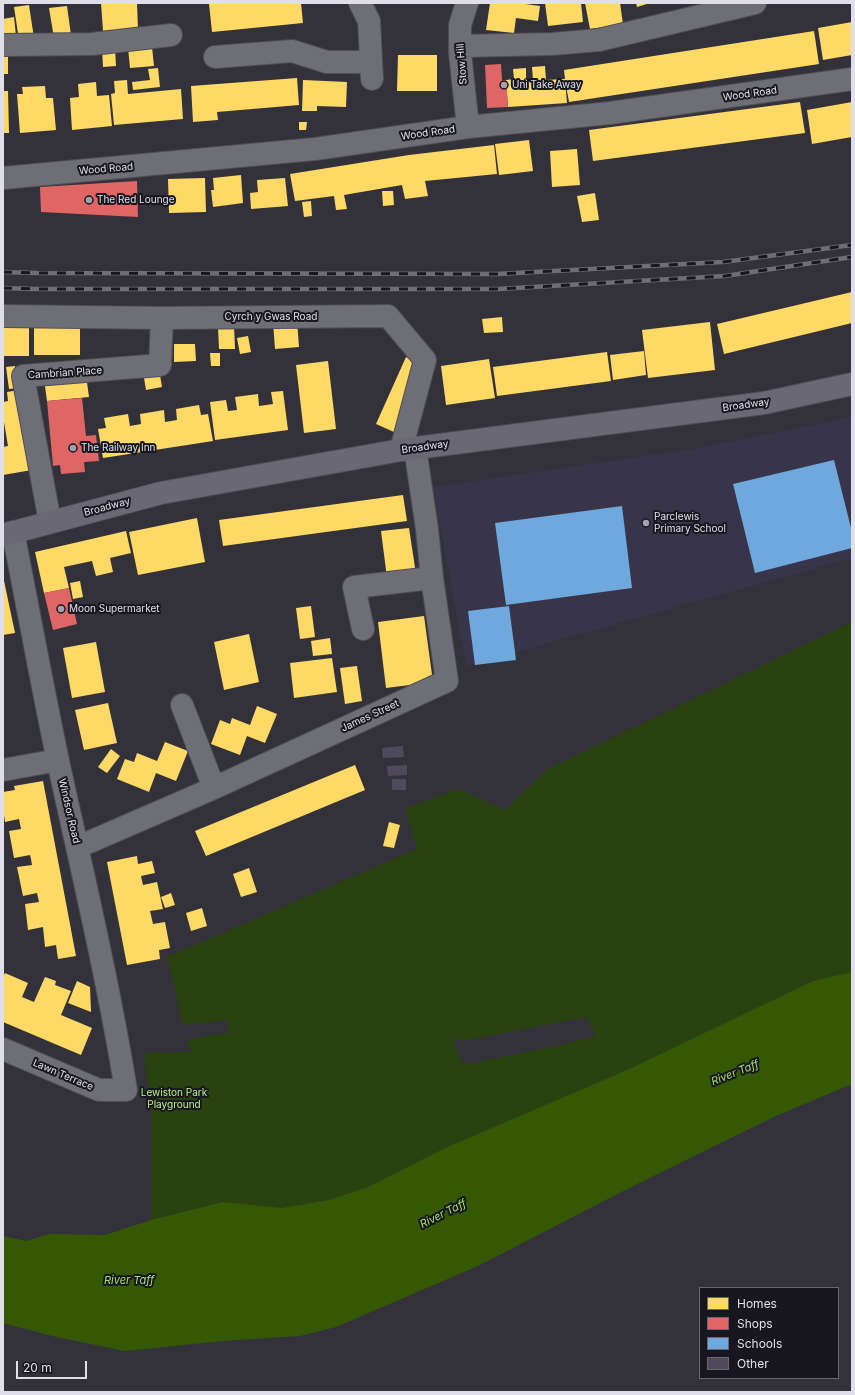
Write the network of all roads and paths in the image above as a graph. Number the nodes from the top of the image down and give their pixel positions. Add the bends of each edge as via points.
1 (360, 3) edge
2 (467, 3) edge
3 (755, 3) edge
4 (170, 35) dead end
5 (3, 45) edge
6 (460, 46) junction
7 (215, 57) dead end
8 (852, 79) edge
9 (468, 127) junction
10 (3, 178) edge
11 (3, 316) edge
12 (162, 318) junction
13 (852, 384) edge
14 (408, 449) junction
15 (50, 522) junction
16 (8, 533) edge
17 (432, 578) junction
18 (363, 629) dead end
19 (182, 705) dead end
20 (58, 760) junction
21 (3, 770) edge
22 (214, 788) junction
23 (78, 847) junction
24 (3, 1049) edge
25 (126, 1090) joint

1 - 7 street via 369,21 372,70 327,62 292,51
2 - 6 street, Stow Hill via 460,25
3 - 6 street via 599,40
4 - 5 street via 92,44
6 - 9 street, Stow Hill
8 - 9 street, Wood Road via 610,113
9 - 10 street, Wood Road via 315,149
11 - 12 street, Cyrch y Gwas Road
12 - 14 street, Cyrch y Gwas Road via 388,316 425,360
12 - 15 street, Cambrian Place via 160,364 23,376
13 - 14 main road, Broadway via 764,403
14 - 15 main road, Broadway via 161,493
14 - 17 street, James Street via 427,529
15 - 16 main road, Broadway
16 - 20 street, Windsor Road
17 - 18 street via 354,586
17 - 22 street, James Street via 447,681
19 - 22 street
20 - 21 street
20 - 23 street, Windsor Road
22 - 23 street, James Street
23 - 25 street, Windsor Road
24 - 25 street, Lawn Terrace via 99,1090

